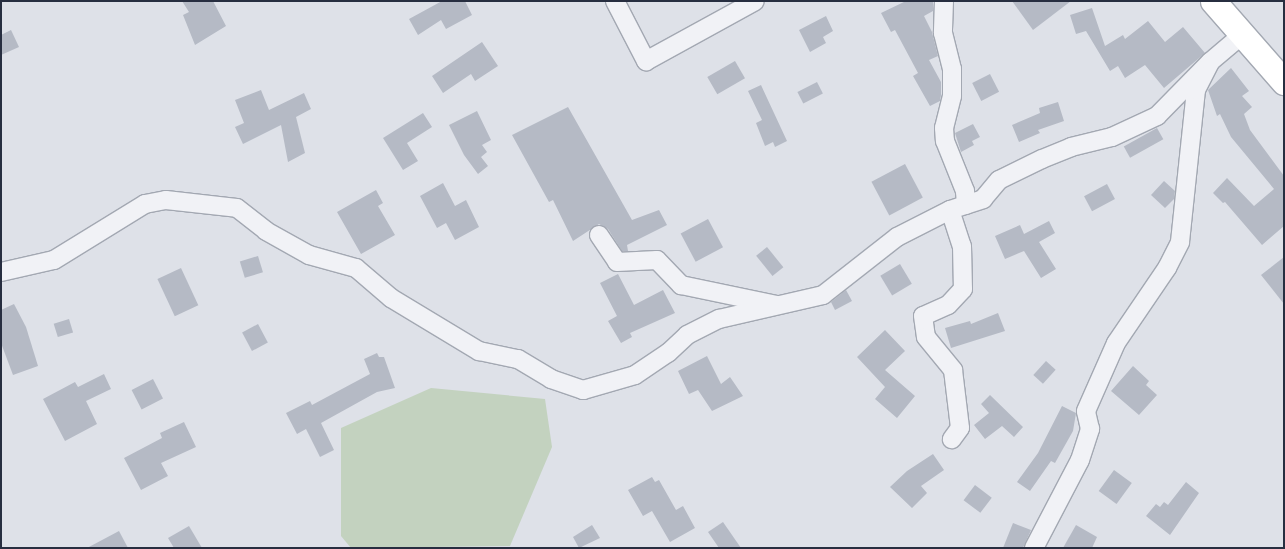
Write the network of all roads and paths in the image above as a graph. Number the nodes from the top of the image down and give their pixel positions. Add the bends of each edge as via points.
1 (615, 1) edge
2 (755, 1) edge
3 (944, 1) edge
4 (1219, 4) edge
5 (1242, 35) junction
6 (1210, 62) junction
7 (1284, 82) edge
8 (958, 208) junction
9 (599, 235) dead end
10 (1, 272) edge
11 (776, 305) junction
12 (952, 439) dead end
13 (1034, 548) edge

1 - 2 street via 646,60
3 - 8 street via 943,33 952,69 952,96 944,128 945,141 964,191
4 - 5 street
5 - 6 street
5 - 7 street
6 - 8 street via 1157,116 1112,138 1042,159 999,180 983,199
6 - 13 street via 1196,90 1180,242 1167,268 1116,343 1086,411 1090,429 1080,460
8 - 11 street via 897,237 823,295
8 - 12 street via 963,289 948,306 923,316 926,337 953,370 960,428
9 - 11 street via 617,262 657,260 681,285
10 - 11 street via 54,260 145,204 166,200 237,208 266,231 308,255 356,268 391,298 479,351 518,359 551,379 583,390 635,375 668,353 687,335 719,319

